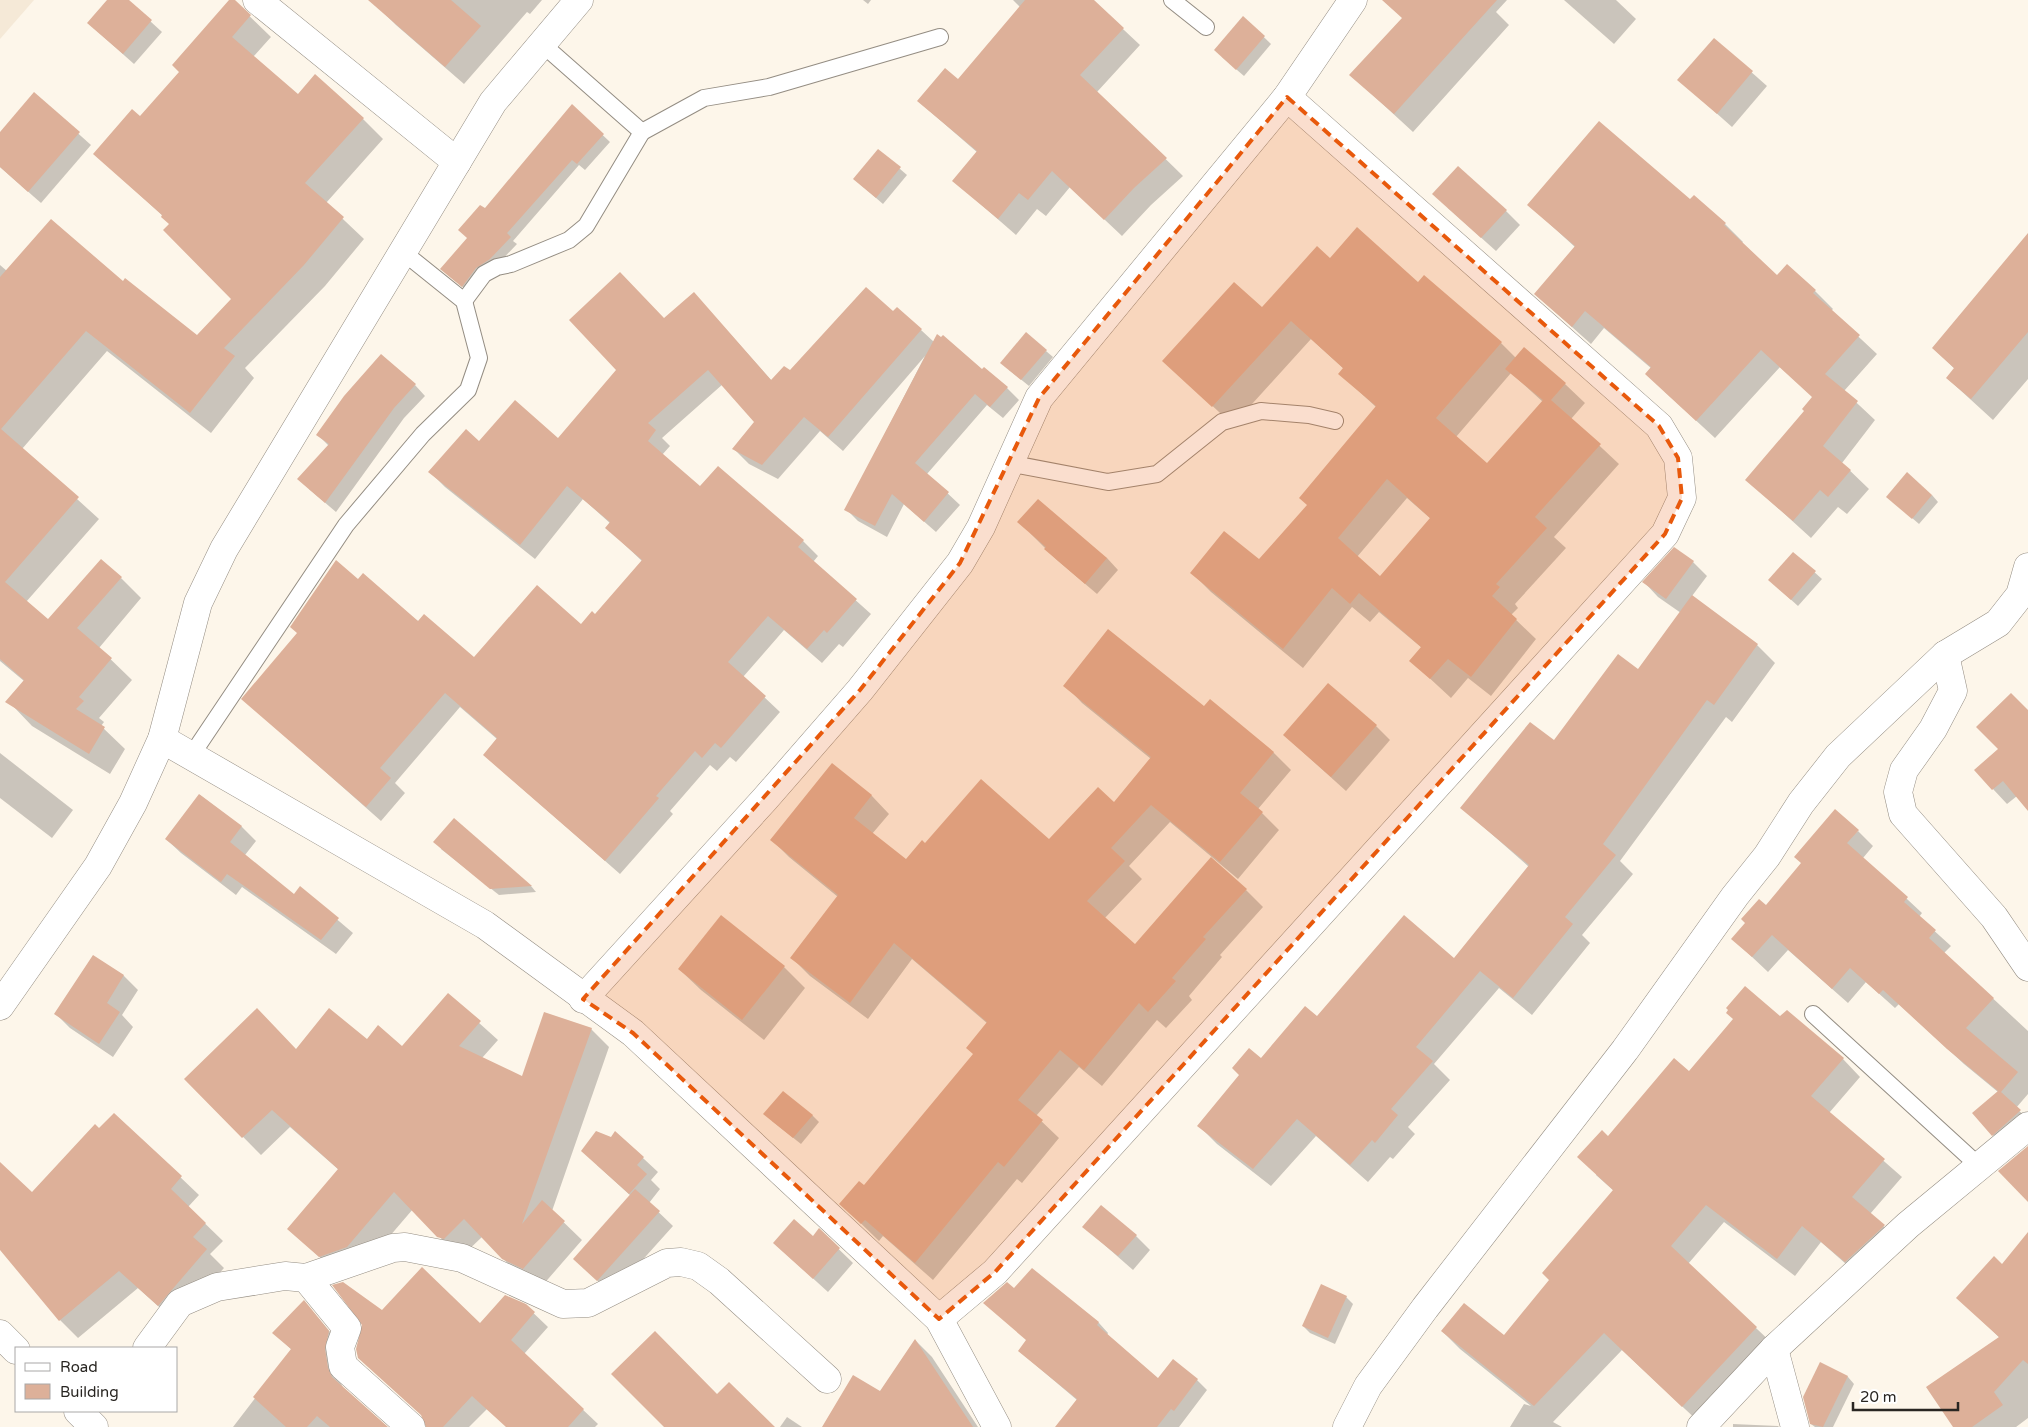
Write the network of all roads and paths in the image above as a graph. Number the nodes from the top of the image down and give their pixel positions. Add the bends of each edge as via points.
1 (257, 0) edge
2 (579, 0) edge
3 (1172, 0) edge
4 (1353, 0) edge
5 (1206, 27) dead end
6 (940, 37) dead end
7 (541, 43) junction
8 (1287, 97) junction
9 (642, 132) junction
10 (457, 162) junction
11 (403, 252) junction
12 (464, 301) junction
13 (1335, 421) dead end
14 (1008, 463) junction
15 (2028, 567) edge
16 (1945, 655) junction
17 (162, 739) junction
18 (191, 756) junction
19 (2028, 967) edge
20 (583, 998) junction
21 (0, 1006) edge
22 (1814, 1014) dead end
23 (2028, 1126) edge
24 (1979, 1166) junction
25 (306, 1278) junction
26 (939, 1319) junction
27 (0, 1334) edge
28 (148, 1347) edge
29 (15, 1349) edge
30 (1774, 1349) junction
31 (827, 1379) dead end
32 (411, 1427) edge
33 (997, 1427) edge
34 (1347, 1427) edge
35 (1701, 1427) edge
36 (1795, 1427) edge

1 - 10 street
2 - 7 street
3 - 5 lane
4 - 8 street
6 - 9 lane via 769,87 704,98
7 - 9 lane
7 - 10 street via 493,102
8 - 14 street via 1038,398
8 - 26 street via 1659,426 1678,458 1682,498 1665,534 995,1272
9 - 12 lane via 586,226 569,240 484,274
10 - 11 street
11 - 12 lane
11 - 17 street via 224,549 198,603
12 - 18 lane via 479,358 468,390 423,434 346,525
13 - 14 lane via 1309,415 1261,412 1222,422 1157,474 1108,482
14 - 20 street via 981,527 960,563 860,690 766,799
15 - 16 street via 2020,595 1998,623
16 - 19 street via 1953,691 1933,729 1904,770 1898,792 1903,814 1994,917
16 - 34 street via 1838,756 1801,803 1767,856 1625,1050 1374,1378
17 - 18 street
17 - 21 street via 133,803 98,866
18 - 20 street via 485,925
20 - 26 street via 633,1033
22 - 24 lane
23 - 24 street
24 - 30 street via 1908,1225
25 - 28 street via 284,1276 217,1286 180,1303
25 - 31 street via 393,1248 405,1247 462,1258 563,1304 580,1304 588,1303 667,1263 681,1262 698,1266 719,1281
25 - 32 street via 347,1328 340,1347 343,1366
26 - 33 street
27 - 29 street
30 - 35 street
30 - 36 street

